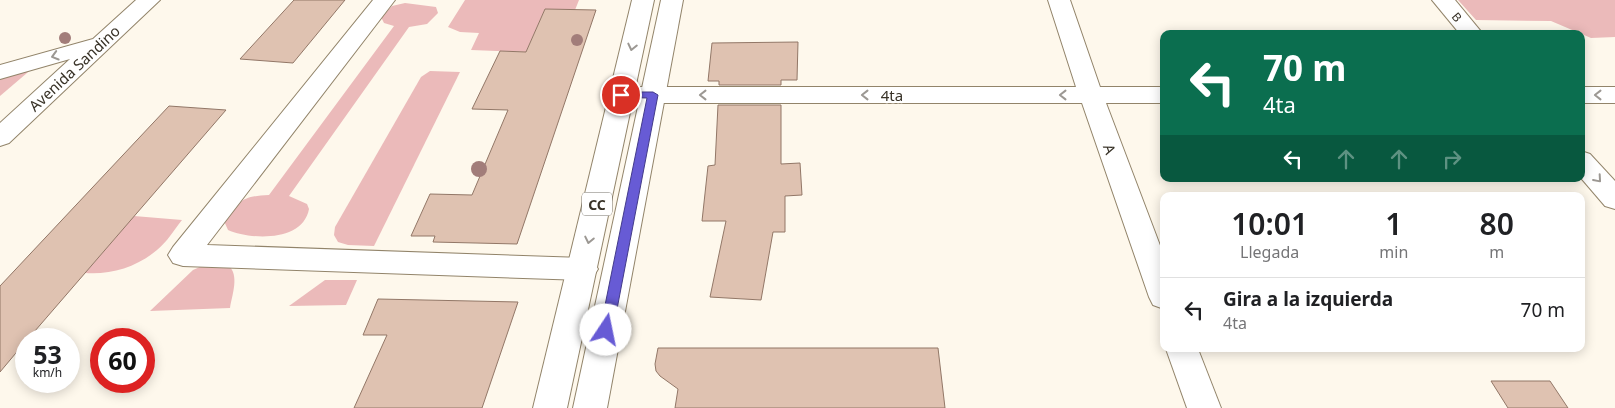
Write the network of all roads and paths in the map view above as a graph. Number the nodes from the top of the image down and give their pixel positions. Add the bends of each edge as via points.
1 (149, 0) edge
2 (384, 0) edge
3 (643, 0) edge
4 (672, 0) edge
5 (1059, 0) edge
6 (1443, 0) edge
7 (1469, 30) edge
8 (102, 43) junction
9 (0, 72) edge
10 (621, 95) junction
11 (653, 95) junction
12 (1091, 95) junction
13 (1160, 95) edge
14 (1585, 95) edge
15 (1615, 95) edge
16 (0, 137) edge
17 (1585, 165) edge
18 (1615, 199) edge
19 (583, 269) junction
20 (1160, 286) edge
21 (1183, 352) edge
22 (550, 408) edge
23 (590, 408) edge
24 (1204, 408) edge

1 - 8 street, Avenida Sandino
2 - 19 street via 183,256
3 -> 10 street, CC
4 - 11 street, CC
5 - 12 street, A
6 - 7 street, B
8 -> 9 street
8 - 16 street, Avenida Sandino
10 - 11 street, 4ta
10 -> 19 street, CC
12 -> 11 street, 4ta
11 - 23 street, CC
12 - 13 street, 4ta
12 - 20 street, A
15 -> 14 street
17 -> 18 street
19 - 22 street, CC
21 - 24 street

